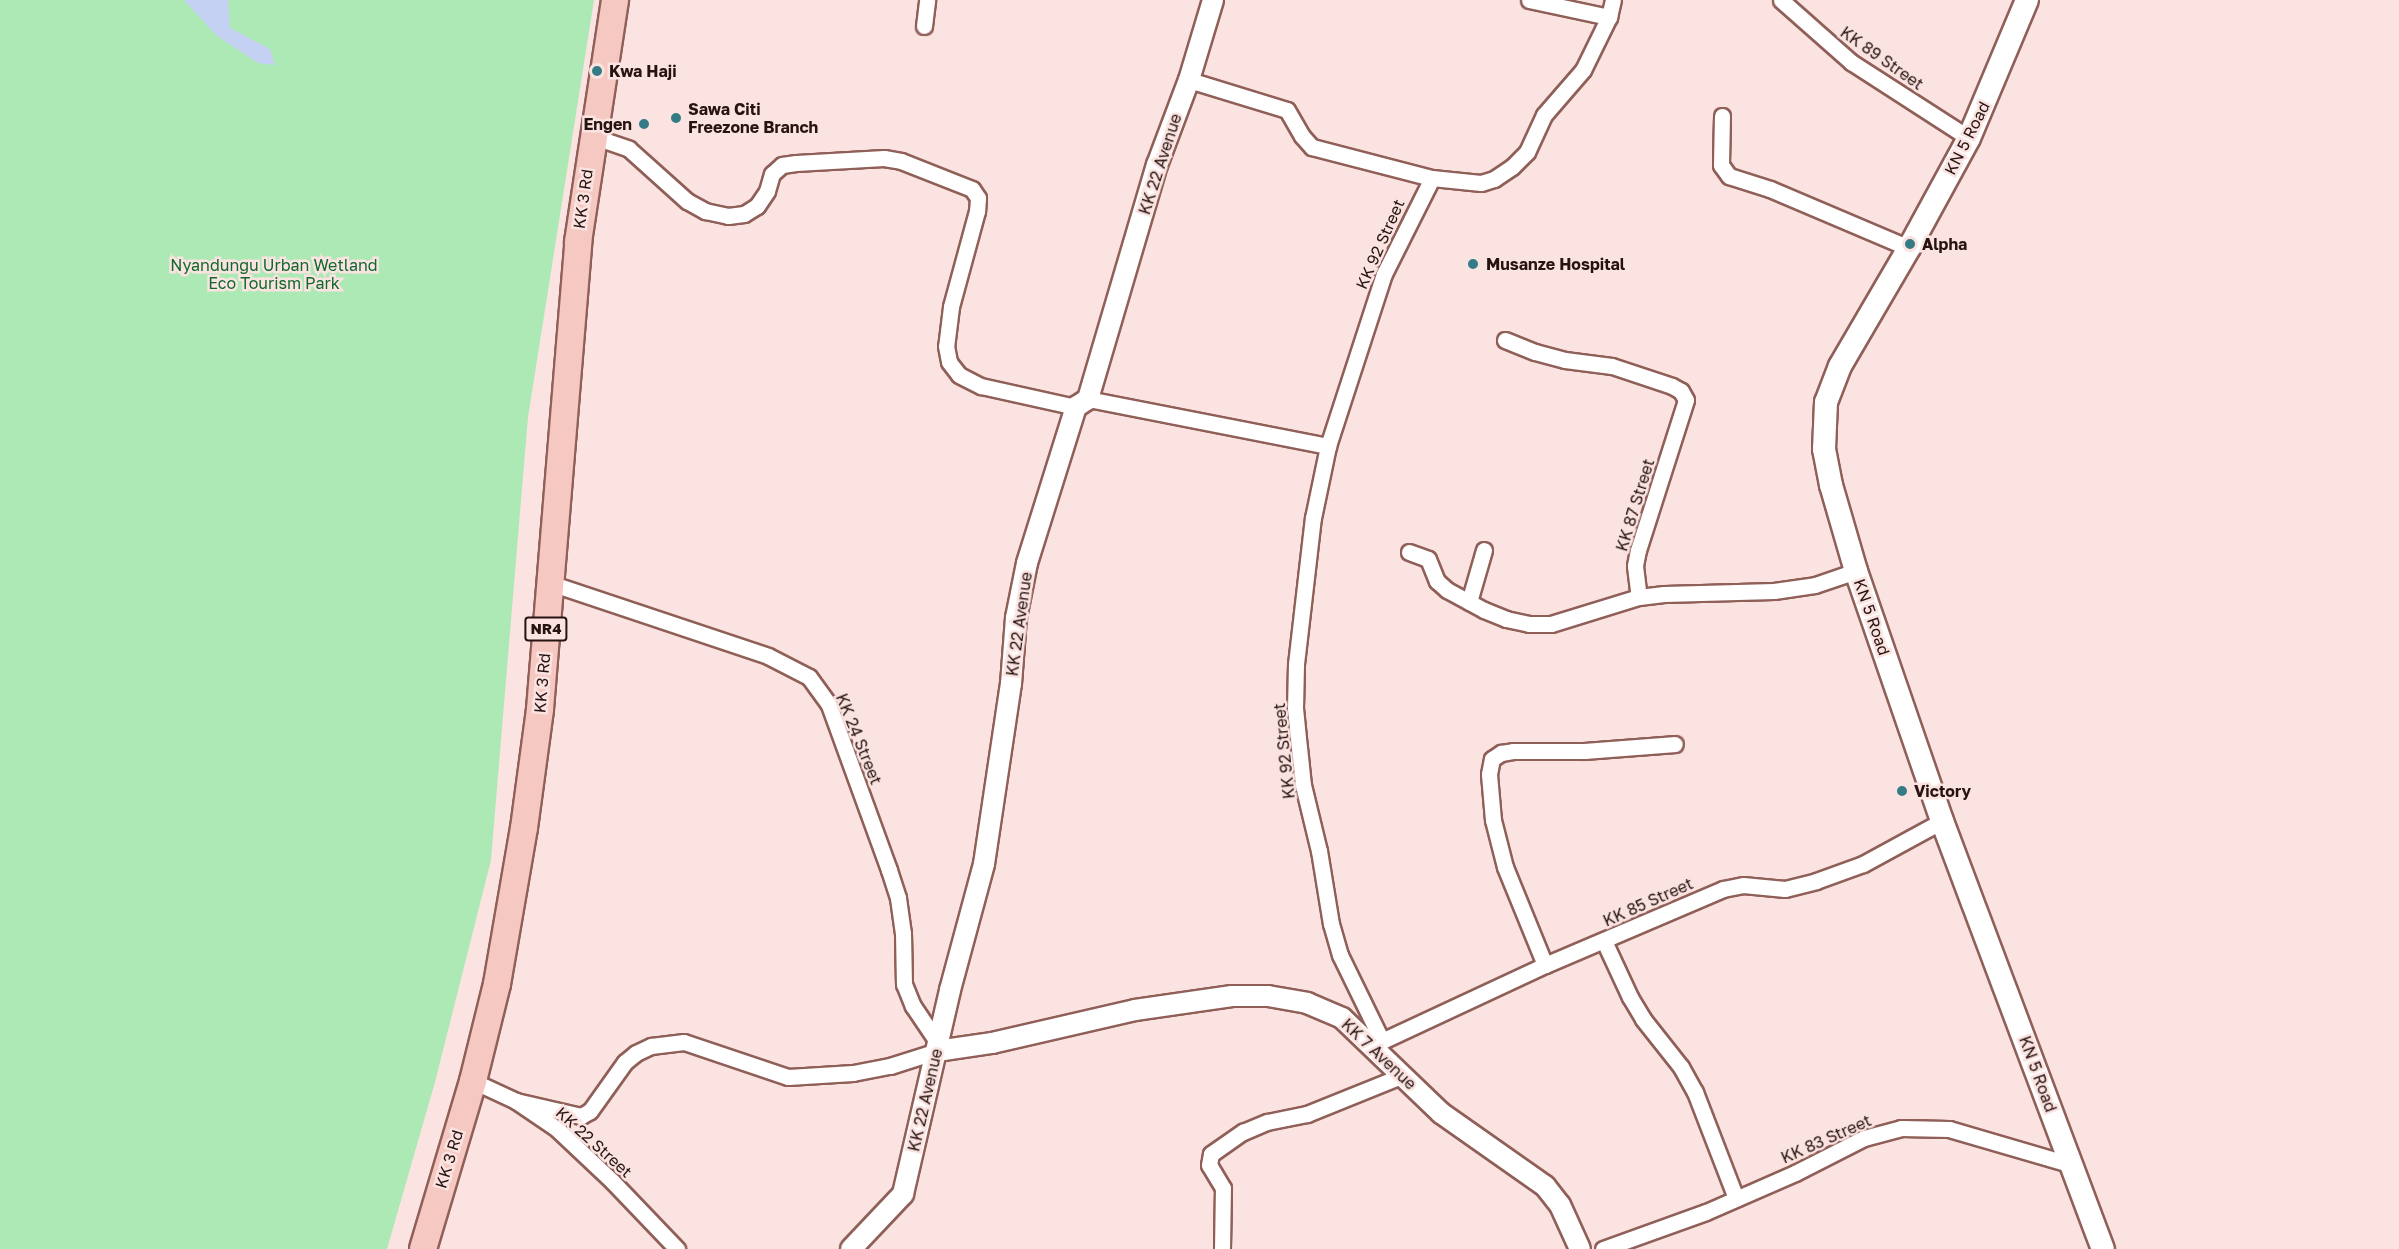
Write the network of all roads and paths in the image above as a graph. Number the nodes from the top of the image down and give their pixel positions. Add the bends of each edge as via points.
1 (615, 0) edge
2 (927, 0) edge
3 (1213, 0) edge
4 (1613, 0) edge
5 (1780, 0) edge
6 (2027, 0) edge
7 (1534, 1) edge
8 (1609, 17) junction
9 (924, 26) dead end
10 (1190, 80) junction
11 (1722, 116) dead end
12 (592, 136) junction
13 (1969, 138) junction
14 (1432, 178) junction
15 (1909, 248) junction
16 (1505, 340) dead end
17 (1082, 403) junction
18 (1328, 446) junction
19 (1484, 550) dead end
20 (1409, 552) dead end
21 (1856, 572) junction
22 (550, 583) junction
23 (1639, 597) junction
24 (1469, 602) junction
25 (1675, 744) dead end
26 (1942, 821) junction
27 (1604, 941) junction
28 (1545, 965) junction
29 (1379, 1044) junction
30 (938, 1047) junction
31 (1401, 1076) junction
32 (473, 1081) junction
33 (516, 1101) junction
34 (2072, 1165) junction
35 (1736, 1198) junction
36 (423, 1249) edge
37 (677, 1249) edge
38 (851, 1249) edge
39 (1222, 1249) edge
40 (1580, 1249) edge
41 (1603, 1249) edge
42 (2103, 1249) edge

1 - 12 highway, KK 3 Rd / NR4
2 - 9 street
3 - 10 street, KK 22 Avenue
4 - 8 street
5 - 13 street, KK 89 Street via 1851,62
6 - 13 main road, KN 5 Road
7 - 8 street
8 - 14 street via 1583,70 1544,115 1537,136 1520,159 1494,179 1481,183
10 - 14 street via 1287,110 1312,147
10 - 17 street, KK 22 Avenue via 1157,165
11 - 15 street via 1721,165 1729,176 1770,189
12 - 17 street via 629,148 687,201 705,211 728,216 744,214 757,206 772,174 782,165 796,162 884,158 972,189 978,198 977,211 951,307 945,346 949,362 960,375 981,386
12 - 22 highway, KK 3 Rd / NR4 via 578,242
13 - 15 main road, KN 5 Road
14 - 18 street, KK 92 Street via 1384,274
15 - 21 main road, KN 5 Road via 1840,366 1826,402 1824,449 1830,485
16 - 23 street, KK 87 Street via 1565,360 1612,366 1672,386 1686,400 1638,550 1635,566
17 - 18 street
17 - 30 street, KK 22 Avenue via 1027,563 1016,618 1011,684 984,864
18 - 29 street, KK 92 Street via 1313,518 1296,664 1295,708 1303,785 1331,924 1340,955
19 - 24 street
20 - 24 street via 1428,559 1437,581
21 - 23 street via 1815,585 1774,591
21 - 26 main road, KN 5 Road
22 - 30 street, KK 24 Street via 768,656 809,677 829,705 890,870 901,921 904,984
22 - 32 highway, KK 3 Rd / NR4 via 540,709 524,828 497,984
23 - 24 street via 1551,624 1506,619
25 - 28 street via 1513,751 1492,759 1489,774 1493,820 1502,858
26 - 27 street, KK 85 Street via 1863,864 1816,881 1785,888 1743,885 1723,889
26 - 34 main road, KN 5 Road
27 - 28 street, KK 85 Street
27 - 35 street via 1643,1019 1681,1067 1695,1092
28 - 29 street, KK 85 Street
29 - 30 street, KK 7 Avenue via 1342,1018 1307,1003 1268,996 1232,996 1135,1010 992,1042
29 - 31 street, KK 7 Avenue
30 - 33 street via 881,1068 788,1077 684,1042 651,1046 625,1062 590,1111 581,1116
30 - 38 street, KK 22 Avenue via 903,1194
31 - 39 street via 1307,1114 1267,1122 1211,1154 1209,1165 1223,1188
31 - 40 street, KK 7 Avenue via 1477,1140 1545,1186 1560,1205
32 - 33 street, KK 22 Street
32 - 36 highway, KK 3 Rd / NR4
33 - 37 street, KK 22 Street via 557,1129
34 - 35 street, KK 83 Street via 1949,1129 1901,1128 1864,1138
34 - 42 main road, KN 5 Road
35 - 41 street, KK 83 Street

